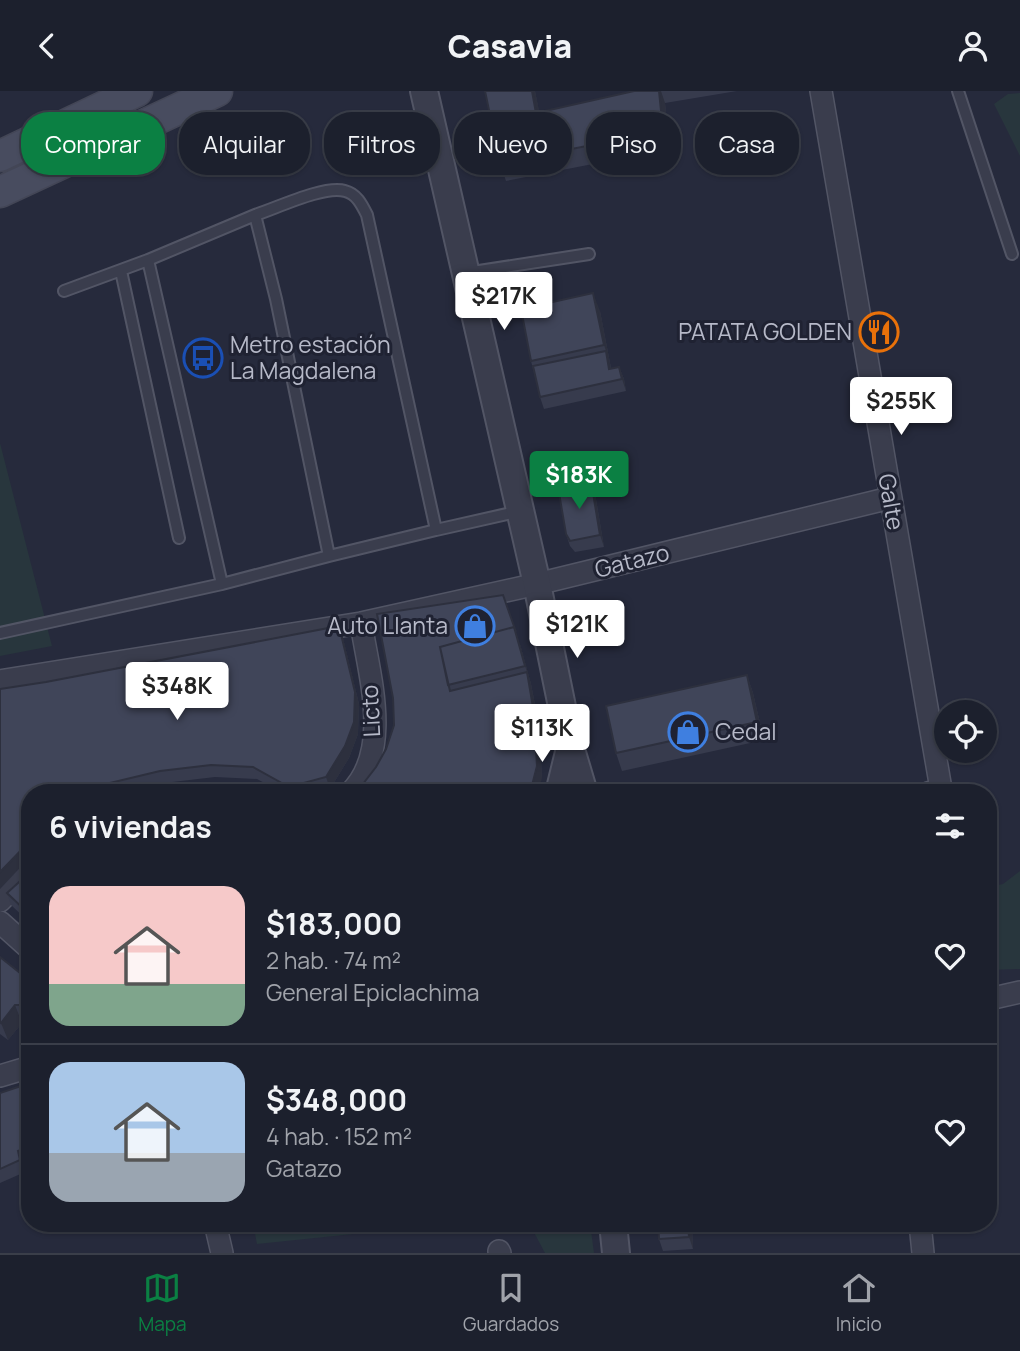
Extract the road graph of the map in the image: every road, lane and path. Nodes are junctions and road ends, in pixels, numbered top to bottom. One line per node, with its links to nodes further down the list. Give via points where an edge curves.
1 (137, 91): 6 (main road)
2 (218, 91): 7 (main road)
3 (424, 91): 13 (street)
4 (821, 91): 15 (street, Galte)
5 (958, 91): 10 (lane)
6 (0, 156)
7 (0, 192)
8 (255, 215): 11 (lane); 17 (lane, via 328,190 346,191 358,199 367,215); 19 (lane)
9 (589, 254): 13 (lane)
10 (1012, 254)
11 (148, 260): 12 (lane); 20 (lane)
12 (121, 271): 14 (lane); 18 (lane)
13 (466, 274): 16 (street)
14 (64, 291)
15 (890, 498): 21 (street, Gatazo); 29 (street, Galte)
16 (520, 511): 17 (lane); 21 (street)
17 (436, 530): 19 (lane)
18 (178, 538)
19 (329, 556): 20 (lane)
20 (222, 584): 23 (lane)
21 (537, 584): 22 (street, Gatazo); 25 (street)
22 (360, 623): 24 (street, Gatazo); 26 (street, Licto, via 374,708 372,755)
23 (0, 633)
24 (0, 681)
25 (570, 746): 27 (street); 28 (street)
26 (359, 784)
27 (561, 784)
28 (581, 784)
29 (934, 784)
30 (21, 880): 31 (street)
31 (0, 901)
32 (0, 922): 33 (street)
33 (21, 941)
34 (1020, 992): 35 (street)
35 (997, 997)
36 (21, 1070): 37 (street)
37 (0, 1076)
38 (217, 1232): 41 (street)
39 (614, 1232): 42 (street)
40 (921, 1232): 43 (street)
41 (222, 1253)
42 (616, 1253)
43 (923, 1253)

